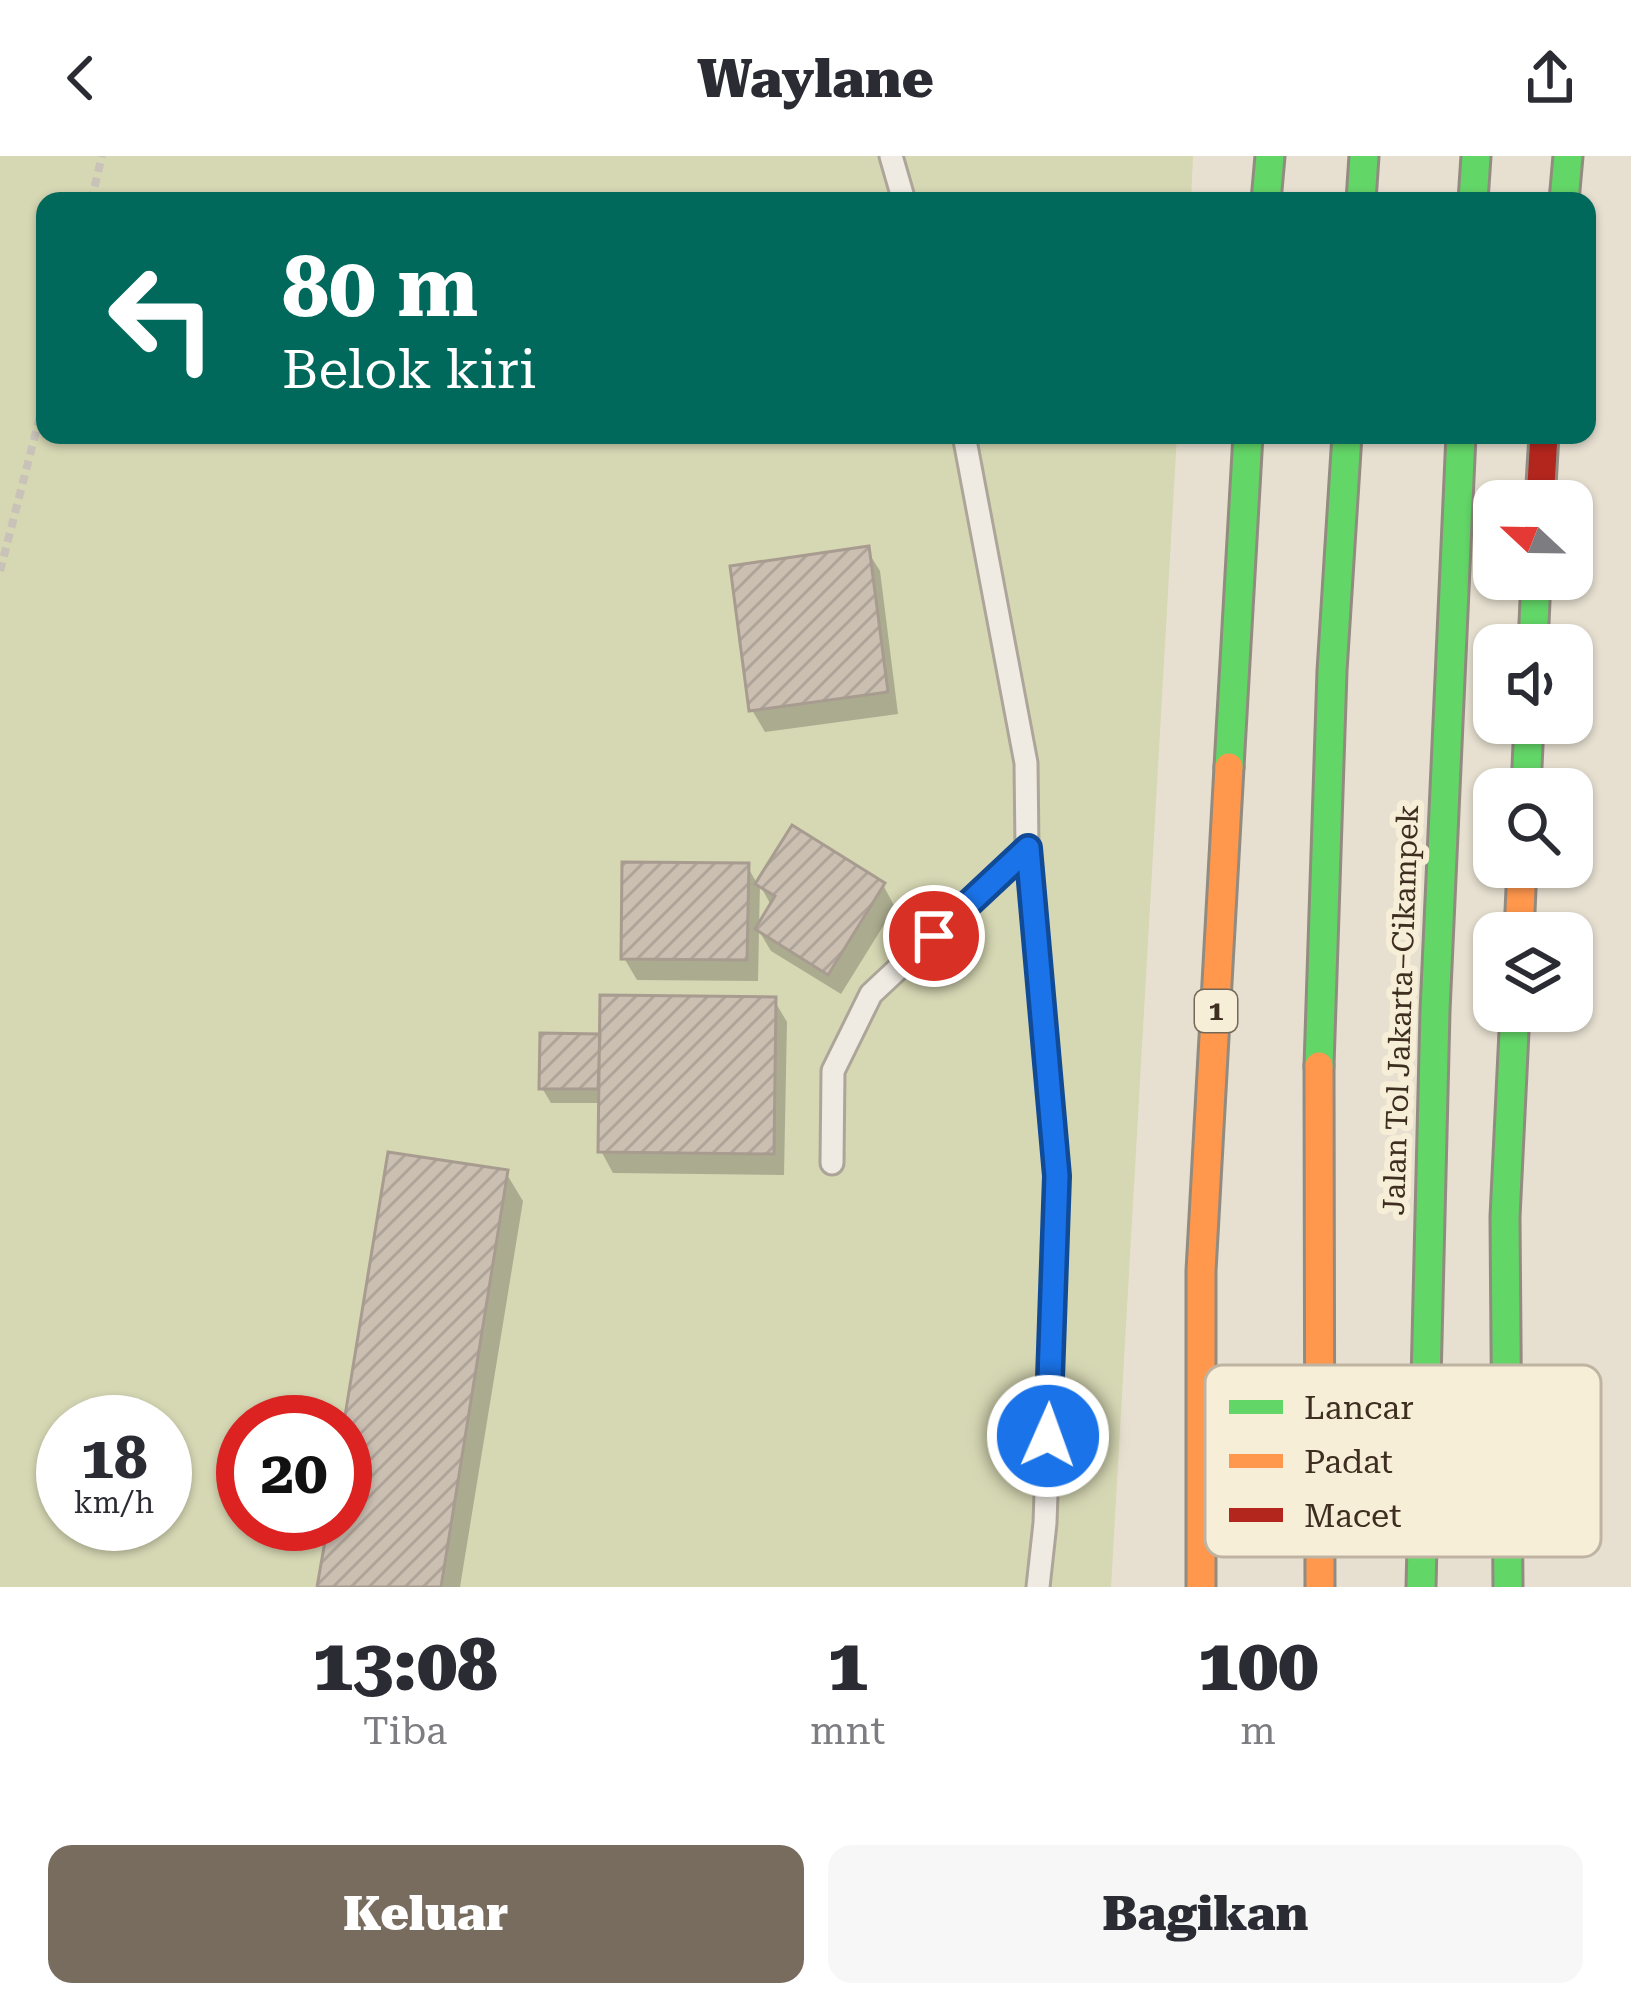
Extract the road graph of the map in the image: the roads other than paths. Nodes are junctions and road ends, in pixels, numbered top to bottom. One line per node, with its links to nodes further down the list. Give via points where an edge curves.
1 (891, 156): 6 (lane)
2 (1270, 156): 7 (highway)
3 (1364, 156): 8 (highway)
4 (1475, 156): 9 (highway)
5 (1568, 156): 10 (highway)
6 (901, 192)
7 (1267, 192)
8 (1362, 192)
9 (1473, 192)
10 (1565, 192)
11 (966, 444): 17 (lane, via 1026,763)
12 (1247, 444): 27 (highway, 1, via 1201,1271)
13 (1346, 444): 20 (highway, via 1317,1134)
14 (1461, 444): 21 (highway, Jalan Tol Jakarta–Cikampek)
15 (1543, 444): 16 (highway)
16 (1541, 480)
17 (1028, 848): 19 (lane, via 871,994 833,1071); 26 (lane, via 1057,1176)
18 (1514, 1032): 22 (highway)
19 (832, 1163)
20 (1319, 1365)
21 (1424, 1365)
22 (1506, 1365)
23 (1320, 1557): 28 (highway)
24 (1421, 1557): 29 (highway, Jalan Tol Jakarta–Cikampek)
25 (1508, 1557): 30 (highway)
26 (1038, 1587)
27 (1201, 1587)
28 (1320, 1587)
29 (1421, 1587)
30 (1508, 1587)

